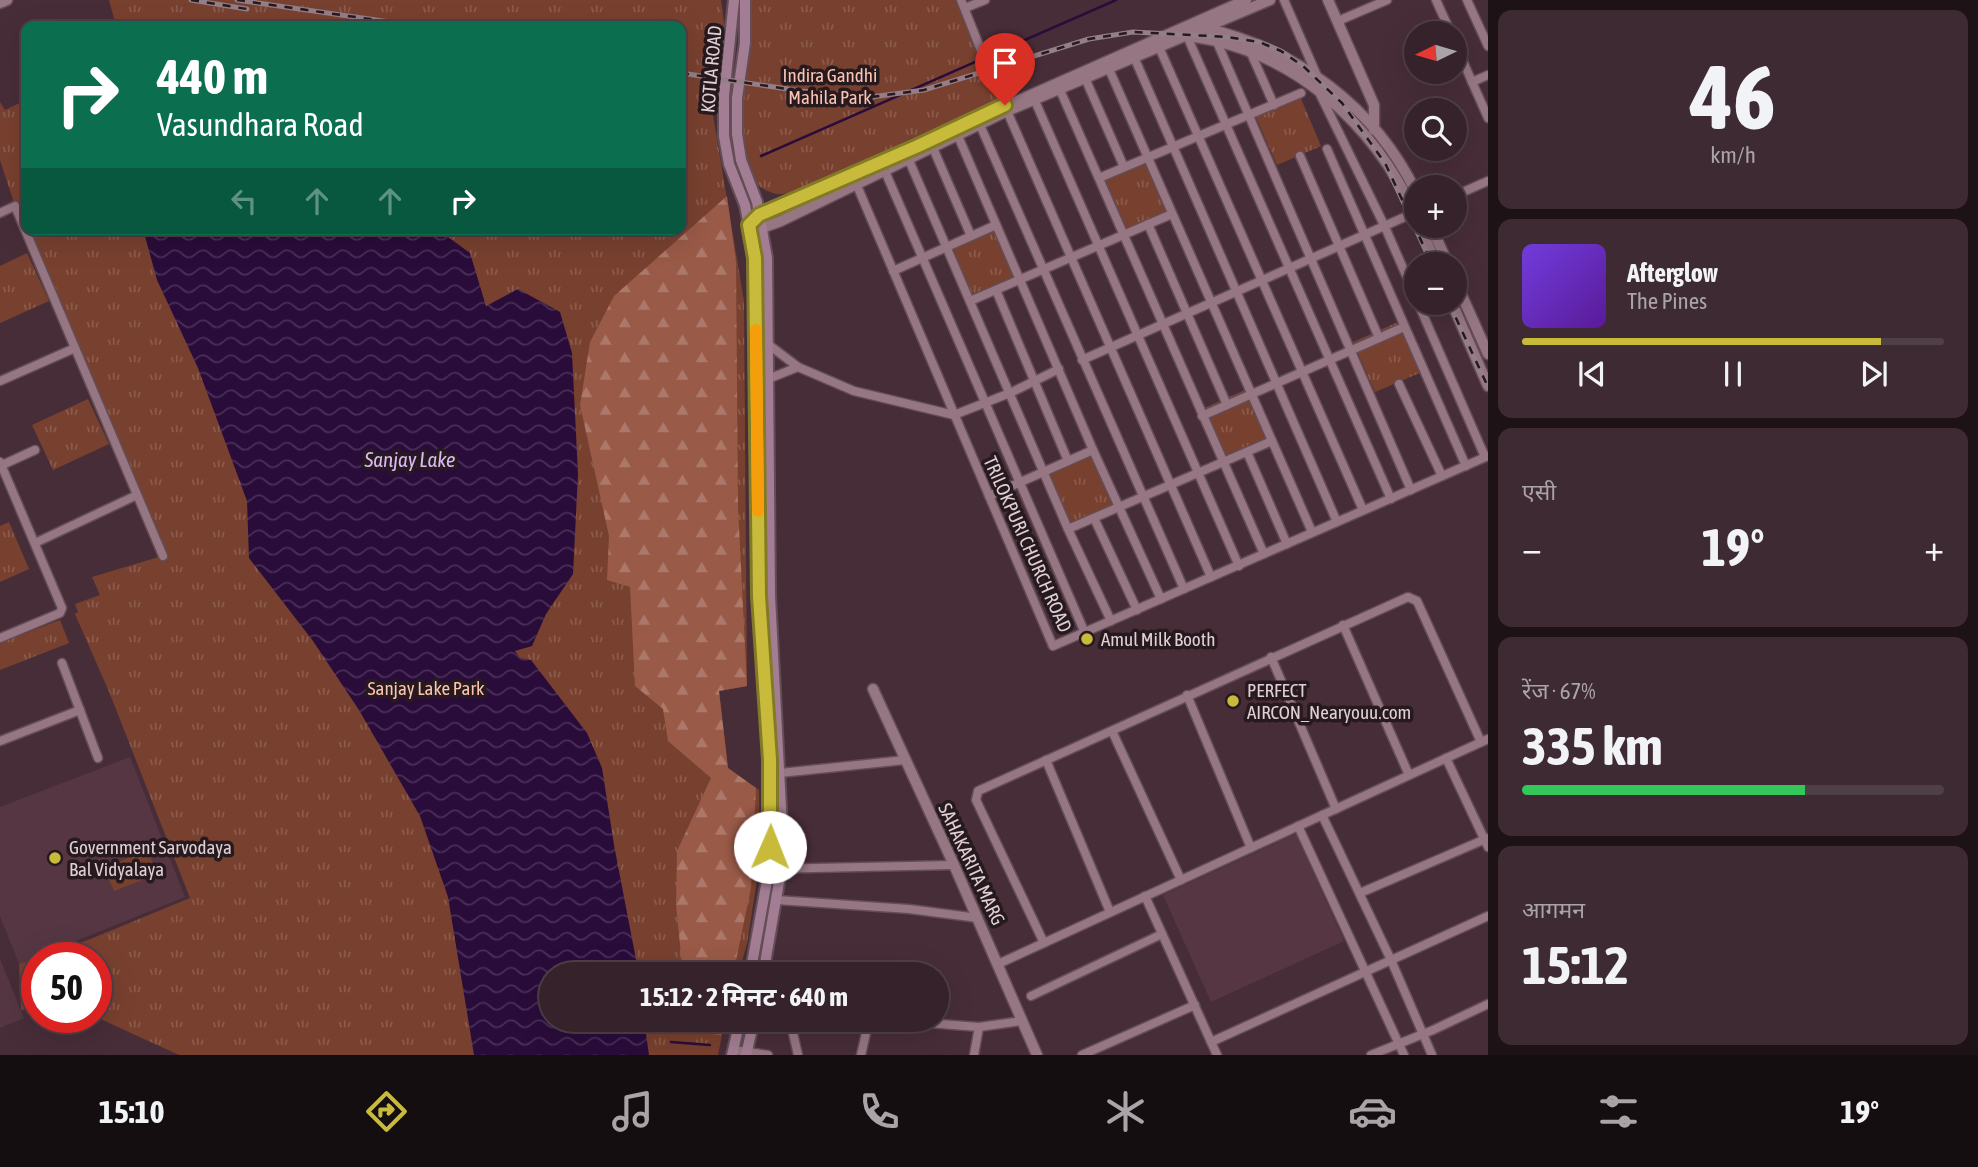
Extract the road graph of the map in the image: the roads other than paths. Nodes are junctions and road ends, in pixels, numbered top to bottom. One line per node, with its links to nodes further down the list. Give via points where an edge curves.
1 (7, 0): 12 (street)
2 (734, 0): 62 (main road, KOTLA ROAD, via 724,136)
3 (745, 0): 58 (main road, KOTLA ROAD, via 737,134)
4 (985, 0): 13 (street)
5 (1246, 0): 16 (street)
6 (1270, 0): 16 (street)
7 (1284, 0): 26 (street)
8 (1328, 0): 14 (street)
9 (1387, 0): 14 (street)
10 (1436, 0): 15 (street)
11 (1467, 0): 18 (street)
12 (0, 3)
13 (963, 4): 33 (street)
14 (1338, 21): 38 (street, via 1374,105)
15 (1446, 21)
16 (1209, 32): 17 (street); 20 (street); 26 (street, via 1249,40); 33 (street); 34 (street)
17 (1187, 36): 19 (street); 36 (street)
18 (1488, 46)
19 (1159, 47): 21 (street); 39 (street)
20 (1250, 51): 29 (street); 32 (street)
21 (1134, 57): 22 (street); 42 (street)
22 (1109, 69): 25 (street); 46 (street)
23 (1467, 71): 27 (street)
24 (1488, 75): 27 (street)
25 (1085, 78): 28 (street); 48 (street)
26 (1318, 78): 29 (street); 38 (street)
27 (1472, 82): 35 (street)
28 (1060, 90): 31 (street); 51 (street)
29 (1318, 90): 41 (street); 64 (street)
30 (1301, 93): 32 (street)
31 (1035, 101): 33 (street); 70 (street)
32 (1274, 105): 34 (street)
33 (1006, 108): 37 (street); 52 (street); 73 (street)
34 (1249, 115): 36 (street); 75 (street)
35 (1488, 118)
36 (1226, 124): 39 (street); 76 (street)
37 (980, 125): 40 (street); 77 (street)
38 (1374, 128): 41 (street); 50 (street)
39 (1199, 135): 42 (street); 81 (street)
40 (958, 136): 43 (street); 63 (street)
41 (1369, 139): 55 (street)
42 (1172, 147): 46 (street); 83 (street)
43 (933, 148): 47 (street); 69 (street)
44 (1326, 149): 68 (street)
45 (1300, 156): 72 (street)
46 (1147, 157): 48 (street); 57 (street)
47 (908, 158): 49 (street); 71 (street)
48 (1124, 167): 51 (street)
49 (884, 169): 52 (street); 74 (street)
50 (1406, 175)
51 (1099, 178): 67 (street)
52 (855, 179): 58 (street); 65 (street); 78 (street, TRILOKPURI CHURCH ROAD)
53 (1488, 181): 54 (street)
54 (1467, 190)
55 (1404, 193)
56 (0, 212): 60 (street, via 15,206)
57 (1172, 214): 61 (street); 85 (street)
58 (759, 215): 62 (street); 65 (main road, KOTLA ROAD)
59 (1404, 219): 64 (street)
60 (21, 220)
61 (1148, 224): 67 (street); 87 (street)
62 (749, 225): 65 (street); 174 (main road, KOTLA ROAD, via 755,258 759,596)
63 (996, 225): 69 (street); 80 (street)
64 (1385, 227): 68 (street); 79 (street)
65 (762, 229): 94 (main road, KOTLA ROAD)
66 (27, 235): 96 (street)
67 (1124, 235): 70 (street); 90 (street)
68 (1364, 235): 72 (street); 91 (street)
69 (971, 236): 71 (street)
70 (1099, 246): 73 (street); 92 (street)
71 (946, 247): 74 (street); 84 (street)
72 (1338, 247): 75 (street); 93 (street)
73 (1071, 257): 77 (street); 95 (street)
74 (923, 258): 78 (street); 112 (street)
75 (1312, 258): 76 (street); 98 (street)
76 (1290, 268): 81 (street); 100 (street)
77 (1042, 270): 80 (street); 99 (street)
78 (893, 271): 114 (street, TRILOKPURI CHURCH ROAD)
79 (1404, 271)
80 (1019, 279): 82 (street); 102 (street)
81 (1261, 281): 83 (street); 103 (street)
82 (996, 290): 84 (street); 106 (street)
83 (1236, 291): 85 (street); 107 (street)
84 (970, 301): 110 (street)
85 (1211, 303): 87 (street); 111 (street)
86 (1467, 307): 97 (street)
87 (1186, 313): 90 (street); 113 (street)
88 (1423, 315): 120 (street)
89 (1457, 315): 109 (street)
90 (1163, 324): 92 (street); 115 (street)
91 (1404, 327): 93 (street); 124 (street)
92 (1138, 335): 95 (street); 126 (street)
93 (1379, 338): 98 (street)
94 (769, 345): 101 (street); 104 (main road, KOTLA ROAD)
95 (1111, 347): 99 (street); 129 (street)
96 (75, 348): 105 (street); 131 (street)
97 (1486, 350)
98 (1351, 351): 100 (street); 130 (street)
99 (1082, 360): 133 (street)
100 (1329, 360): 103 (street); 134 (street)
101 (798, 367): 104 (street); 114 (street, via 854,391)
102 (1059, 369): 106 (street); 118 (street)
103 (1302, 372): 107 (street); 136 (street)
104 (768, 379): 166 (main road, KOTLA ROAD, via 770,596)
105 (0, 381)
106 (1033, 381): 110 (street); 121 (street)
107 (1276, 384): 111 (street); 138 (street)
108 (1399, 384): 127 (street)
109 (1488, 386)
110 (1010, 393): 112 (street); 125 (street)
111 (1251, 394): 113 (street); 116 (street)
112 (986, 402): 114 (street); 128 (street)
113 (1227, 405): 115 (street)
114 (954, 415): 132 (street, TRILOKPURI CHURCH ROAD)
115 (1202, 416): 122 (street)
116 (1272, 441): 119 (street); 140 (street)
117 (35, 450): 123 (street)
118 (1093, 450): 121 (street); 135 (street)
119 (1247, 452): 122 (street); 142 (street)
120 (1487, 457): 124 (street, TRILOKPURI CHURCH ROAD)
121 (1068, 461): 125 (street)
122 (1224, 462): 126 (street); 143 (street)
123 (0, 465): 141 (street)
124 (1465, 466): 127 (street, TRILOKPURI CHURCH ROAD)
125 (1044, 472): 128 (street); 139 (street)
126 (1198, 473): 129 (street); 145 (street)
127 (1442, 476): 130 (street, TRILOKPURI CHURCH ROAD)
128 (1020, 483): 132 (street); 152 (street)
129 (1171, 484): 133 (street); 146 (street)
130 (1411, 490): 134 (street, TRILOKPURI CHURCH ROAD)
131 (137, 495): 141 (street); 144 (street)
132 (989, 496): 152 (street, TRILOKPURI CHURCH ROAD, via 1053,646)
133 (1142, 497): 135 (street); 147 (street)
134 (1391, 499): 136 (street, TRILOKPURI CHURCH ROAD)
135 (1119, 507): 137 (street); 148 (street)
136 (1363, 510): 138 (street, TRILOKPURI CHURCH ROAD)
137 (1094, 518): 139 (street); 149 (street)
138 (1337, 522): 140 (street, TRILOKPURI CHURCH ROAD)
139 (1068, 529): 150 (street)
140 (1312, 532): 142 (street, TRILOKPURI CHURCH ROAD)
141 (35, 543): 153 (street, via 62,608 60,613)
142 (1287, 544): 143 (street, TRILOKPURI CHURCH ROAD)
143 (1264, 554): 145 (street, TRILOKPURI CHURCH ROAD)
144 (163, 556)
145 (1240, 566): 146 (street, TRILOKPURI CHURCH ROAD)
146 (1212, 577): 147 (street, TRILOKPURI CHURCH ROAD)
147 (1184, 589): 148 (street, TRILOKPURI CHURCH ROAD)
148 (1161, 599): 149 (street, TRILOKPURI CHURCH ROAD)
149 (1137, 610): 150 (street, TRILOKPURI CHURCH ROAD)
150 (1111, 621): 152 (street, TRILOKPURI CHURCH ROAD)
151 (1343, 625): 154 (street); 161 (street, via 1415,598); 167 (street)
152 (1086, 633)
153 (0, 638)
154 (1271, 657): 157 (street); 168 (street)
155 (62, 663): 158 (street)
156 (873, 689): 164 (street, SAHAKARITA MARG)
157 (1187, 695): 159 (street); 172 (street)
158 (80, 710): 160 (street); 162 (street)
159 (1112, 731): 165 (street); 175 (street)
160 (0, 741)
161 (1485, 741): 163 (street)
162 (98, 758)
163 (1446, 758): 167 (street); 171 (street)
164 (905, 760): 166 (street); 173 (street, SAHAKARITA MARG)
165 (1045, 760): 179 (street); 183 (street, via 975,796)
166 (780, 773): 174 (main road, KOTLA ROAD)
167 (1409, 775): 168 (street)
168 (1336, 809): 169 (street)
169 (1322, 815): 170 (street); 176 (street)
170 (1298, 826): 172 (street); 188 (street)
171 (1487, 841): 176 (street)
172 (1251, 848): 175 (street)
173 (954, 865): 174 (street); 181 (street, SAHAKARITA MARG)
174 (775, 869): 178 (main road, KOTLA ROAD); 185 (main road, KOTLA ROAD)
175 (1181, 880): 177 (street)
176 (1360, 893): 184 (street)
177 (1146, 896): 179 (street); 182 (street)
178 (776, 900): 181 (street, via 917,909); 186 (main road, KOTLA ROAD)
179 (1110, 912): 183 (street)
180 (1488, 916): 184 (street)
181 (978, 918): 187 (street, SAHAKARITA MARG)
182 (1163, 934): 189 (street); 191 (street)
183 (1044, 943): 187 (street)
184 (1391, 960): 188 (street); 199 (street)
185 (753, 962)
186 (765, 962)
187 (998, 964): 192 (street, SAHAKARITA MARG)
188 (1364, 971): 200 (street); 201 (street)
189 (1031, 996)
190 (1488, 1004): 199 (street)
191 (1195, 1005): 200 (street); 209 (street)
192 (1021, 1021): 194 (street); 208 (street, SAHAKARITA MARG)
193 (949, 1025): 194 (street)
194 (979, 1027): 207 (street)
195 (737, 1032): 202 (main road)
196 (751, 1032): 203 (main road)
197 (793, 1032): 205 (street)
198 (866, 1032): 206 (street)
199 (1423, 1034): 201 (street); 213 (street)
200 (1212, 1042): 210 (street)
201 (1398, 1043): 211 (street); 212 (street)
202 (733, 1053): 203 (street)
203 (746, 1054): 204 (street)
204 (768, 1055)
205 (798, 1055)
206 (861, 1055)
207 (974, 1055)
208 (1037, 1055)
209 (1082, 1055)
210 (1217, 1055)
211 (1371, 1055)
212 (1404, 1055)
213 (1432, 1055)

